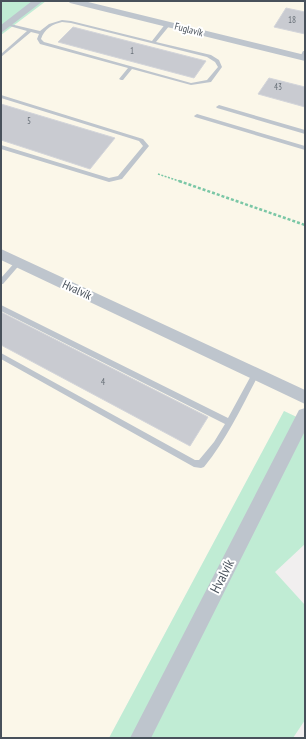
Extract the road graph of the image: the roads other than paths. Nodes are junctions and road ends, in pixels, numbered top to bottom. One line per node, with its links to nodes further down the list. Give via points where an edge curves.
1 (38, 1): 4 (street)
2 (73, 1): 3 (street, Fuglavík)
3 (168, 24): 7 (lane); 9 (street, Fuglavík)
4 (5, 27): 5 (lane)
5 (30, 30): 6 (lane); 8 (lane)
6 (41, 34): 7 (lane, via 54,23 67,21); 10 (lane, via 40,39 45,44)
7 (153, 42): 10 (lane, via 212,58 220,67 209,81 198,84)
8 (1, 56)
9 (304, 56)
10 (131, 68): 11 (lane)
11 (121, 79)
12 (1, 96): 16 (lane, via 141,140 146,146 120,178 109,180)
13 (219, 107): 15 (lane)
14 (197, 116): 17 (lane)
15 (305, 132)
16 (1, 147)
17 (305, 148)
18 (1, 254): 19 (street, Hvalvík)
19 (19, 262): 20 (lane); 23 (street, Hvalvík)
20 (1, 282)
21 (1, 308): 26 (lane)
22 (1, 356): 26 (lane, via 194,463 201,464 207,458)
23 (255, 374): 24 (street, Hvalvík); 26 (lane)
24 (305, 397)
25 (305, 415): 27 (street, Hvalvík)
26 (229, 422)
27 (140, 738)

